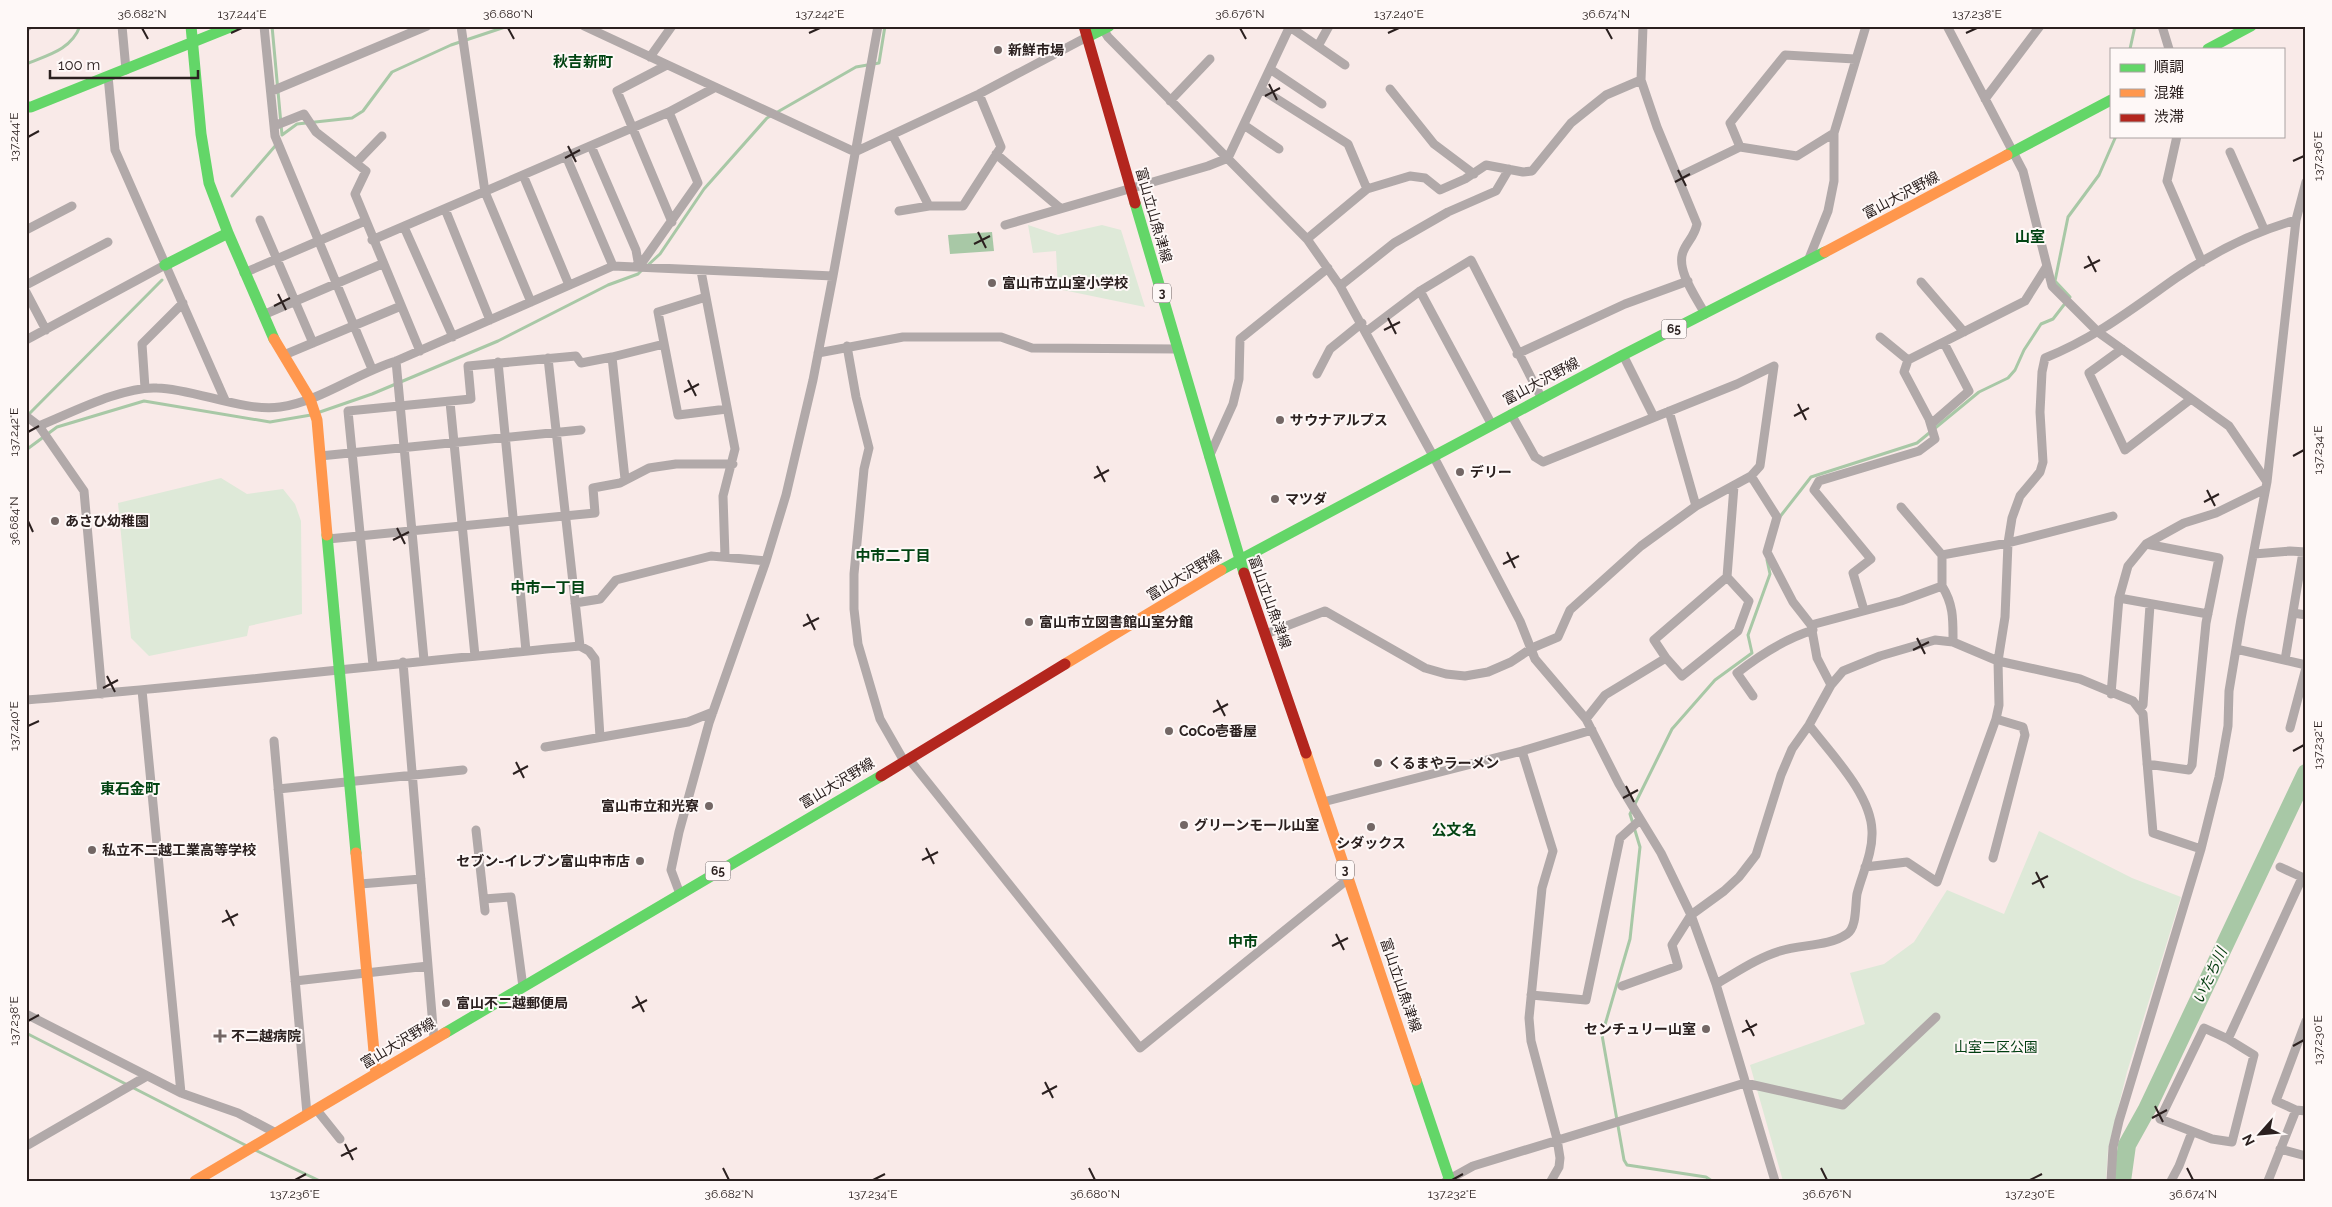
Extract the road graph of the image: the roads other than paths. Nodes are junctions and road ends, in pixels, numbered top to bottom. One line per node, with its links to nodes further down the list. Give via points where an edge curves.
1 (122, 26): 30 (street)
2 (191, 26): 20 (main road)
3 (233, 26): 20 (main road)
4 (264, 26): 36 (street)
5 (428, 26): 36 (street)
6 (461, 26): 68 (street)
7 (584, 26): 24 (street)
8 (672, 26): 24 (street)
9 (878, 26): 54 (street)
10 (1290, 26): 21 (street); 29 (street)
11 (1329, 26): 21 (street)
12 (1643, 26): 32 (street)
13 (1866, 26): 26 (street)
14 (1947, 26): 38 (street)
15 (2040, 26): 38 (street)
16 (2162, 26): 22 (street)
17 (2251, 26): 23 (main road)
18 (1106, 28): 19 (main road); 39 (street, via 1108,37)
19 (1085, 32): 37 (street); 66 (main road, 富山立山魚津線 / 3)
20 (193, 43): 30 (main road); 83 (main road, via 209,183)
21 (1318, 46): 28 (street)
22 (2169, 48)
23 (2210, 48)
24 (650, 57): 27 (street)
25 (1210, 59): 39 (street)
26 (1855, 59): 47 (street); 52 (street, via 1784,55 1730,123)
27 (667, 65): 33 (street); 46 (street, via 617,90)
28 (1345, 65)
29 (1270, 69): 34 (street); 41 (street)
30 (126, 70): 31 (main road)
31 (108, 76): 42 (main road); 92 (street, via 115,150)
32 (1641, 80): 61 (street, via 1606,95 1570,123 1532,171); 64 (street)
33 (714, 88): 43 (street); 54 (street)
34 (1261, 89): 44 (street); 67 (street, via 1348,144)
35 (1390, 89): 62 (street, via 1434,144)
36 (272, 91): 45 (street)
37 (978, 94): 49 (street); 57 (street, via 1001,147)
38 (1985, 99): 55 (street)
39 (1170, 101): 59 (street)
40 (2110, 101): 55 (main road, 富山大沢野線 / 65)
41 (1322, 104)
42 (26, 107)
43 (669, 112): 46 (street); 78 (street, via 698,183)
44 (1244, 125): 53 (street); 59 (street)
45 (274, 126): 60 (street, via 304,114 316,132); 86 (street, via 275,136)
46 (632, 128): 51 (street); 78 (street)
47 (1834, 133): 52 (street, via 1797,156); 89 (street, via 1834,181 1828,211)
48 (382, 136): 60 (street)
49 (893, 136): 54 (street); 70 (street)
50 (2177, 138): 90 (street, via 2167,181)
51 (591, 146): 58 (street); 95 (street, via 636,250)
52 (1740, 146): 64 (street)
53 (1279, 149)
54 (855, 152): 99 (street)
55 (2014, 152): 89 (main road, 富山大沢野線 / 65); 94 (street, via 2023,171)
56 (2230, 152): 81 (street)
57 (996, 154): 70 (street, via 963,206); 71 (street)
58 (566, 156): 63 (street); 93 (street)
59 (1228, 158): 66 (street); 84 (street)
60 (356, 163): 77 (street, via 366,171 355,194)
61 (1509, 169): 62 (street, via 1486,166); 105 (street, via 1496,191 1448,212 1394,243)
62 (1474, 174): 67 (street, via 1440,190 1425,178 1410,176)
63 (523, 175): 68 (street); 104 (street)
64 (1678, 177): 100 (street, via 1697,224 1695,235 1683,251 1681,264)
65 (2306, 182): 73 (street)
66 (1130, 187): 71 (street); 130 (main road, 富山立山魚津線 / 3)
67 (1367, 189): 84 (street)
68 (485, 192): 72 (street); 110 (street)
69 (72, 206): 82 (street)
70 (929, 206): 74 (street)
71 (1060, 208): 79 (street)
72 (444, 209): 80 (street); 115 (street)
73 (2302, 210): 76 (street)
74 (899, 211)
75 (260, 220): 88 (street)
76 (2296, 220): 81 (street); 170 (street)
77 (365, 221): 85 (street); 86 (street)
78 (672, 222): 95 (street)
79 (1005, 225)
80 (404, 227): 85 (street); 123 (street)
81 (2264, 229): 90 (street)
82 (26, 230)
83 (228, 233): 92 (main road); 98 (main road)
84 (1307, 239): 96 (street)
85 (372, 240): 91 (street)
86 (319, 241): 88 (street); 102 (street)
87 (108, 242): 103 (street)
88 (277, 259): 98 (street); 109 (street)
89 (1808, 261): 113 (main road, 富山大沢野線 / 65)
90 (2202, 262): 121 (street)
91 (382, 264): 102 (street); 112 (street)
92 (166, 265): 111 (street); 118 (street)
93 (613, 266): 95 (street); 104 (street)
94 (2047, 266): 120 (street, via 2025,301); 121 (street, via 2052,286)
95 (639, 267): 97 (street)
96 (1328, 268): 105 (street); 166 (street, via 1240,339 1239,379 1233,404)
97 (701, 271): 99 (street); 108 (street)
98 (244, 273): 114 (main road)
99 (834, 276): 132 (street)
100 (1688, 281): 113 (street); 133 (street, via 1625,304)
101 (1921, 282): 120 (street)
102 (336, 284): 109 (street); 117 (street)
103 (26, 285)
104 (569, 285): 110 (street)
105 (1340, 286): 116 (street)
106 (1420, 291): 119 (street); 133 (street, via 1471,260); 156 (street)
107 (26, 292): 118 (street)
108 (706, 297): 127 (street, via 658,312); 150 (street)
109 (295, 301): 114 (street); 125 (street)
110 (531, 302): 115 (street)
111 (183, 303): 143 (street, via 142,344); 147 (street)
112 (401, 306): 117 (street); 131 (street)
113 (1705, 314): 135 (main road, 富山大沢野線 / 65)
114 (263, 315): 134 (main road)
115 (490, 320): 123 (street)
116 (1362, 323): 119 (street); 142 (street, via 1330,349)
117 (354, 326): 125 (street); 141 (street)
118 (46, 330): 124 (street)
119 (1367, 331): 165 (street)
120 (1964, 332): 126 (street)
121 (2098, 332): 129 (street); 181 (street, via 2045,358 2040,412 2043,462 2040,472 2020,496)
122 (1880, 336): 138 (street)
123 (453, 337): 131 (street)
124 (26, 340)
125 (313, 343): 134 (street)
126 (1944, 343): 138 (street); 155 (street, via 1969,391)
127 (664, 344): 136 (street); 150 (street, via 678,415)
128 (847, 346): 130 (street, via 903,337 1002,337 1032,348); 132 (street); 231 (street, via 869,448 854,574 858,644 880,720)
129 (2122, 349): 146 (street); 146 (street, via 2089,373 2125,450)
130 (1178, 350): 166 (main road, 富山立山魚津線 / 3)
131 (420, 351): 139 (street)
132 (818, 353): 188 (street, via 786,495)
133 (1517, 354): 145 (street)
134 (284, 355): 144 (main road)
135 (1623, 355): 145 (main road, 富山大沢野線 / 65); 154 (street)
136 (612, 357): 137 (street, via 580,363 576,356); 169 (street)
137 (548, 358): 140 (street); 159 (street)
138 (1908, 360): 155 (street, via 1904,372)
139 (396, 361): 141 (street); 149 (street)
140 (498, 362): 148 (street, via 468,366 471,399); 160 (street)
141 (372, 369): 144 (street)
142 (1317, 374)
143 (145, 388): 147 (street); 157 (street)
144 (310, 399): 147 (street, via 278,408); 164 (main road, via 317,420)
145 (1542, 399): 152 (main road, 富山大沢野線 / 65)
146 (2191, 399): 170 (street, via 2229,426)
147 (225, 400)
148 (450, 402): 149 (street); 161 (street)
149 (400, 406): 162 (street); 163 (street, via 348,411)
150 (727, 409): 167 (street, via 735,450)
151 (1669, 411): 154 (street); 168 (street, via 1774,366 1760,466); 172 (street)
152 (1511, 414): 154 (street, via 1535,457 1543,462); 156 (main road, 富山大沢野線 / 65)
153 (26, 416): 157 (street)
154 (1654, 417)
155 (1931, 424): 194 (street, via 1935,439 1919,451 1819,481 1814,490 1871,559 1853,573)
156 (1492, 425): 165 (main road, 富山大沢野線 / 65)
157 (39, 426): 216 (street, via 84,491)
158 (582, 430): 159 (street)
159 (557, 432): 160 (street); 174 (street)
160 (505, 437): 161 (street); 176 (street)
161 (454, 441): 162 (street); 177 (street)
162 (404, 446): 163 (street); 178 (street)
163 (353, 452): 164 (street); 179 (street)
164 (320, 456): 180 (main road)
165 (1433, 456): 187 (main road, 富山大沢野線 / 65); 202 (street)
166 (1209, 457): 187 (main road, 富山立山魚津線 / 3)
167 (733, 464): 169 (street, via 676,464 650,468); 186 (street, via 723,496)
168 (1751, 476): 171 (street); 198 (street, via 1777,517 1767,552 1793,602)
169 (625, 479): 174 (street, via 620,484 593,488 596,512)
170 (2266, 485): 182 (street, via 2216,513 2184,523); 184 (street)
171 (1734, 486): 172 (street); 189 (street)
172 (1696, 506): 202 (street, via 1641,546 1570,610 1558,636)
173 (1902, 507): 185 (street)
174 (564, 516): 176 (street); 192 (street)
175 (2113, 516): 181 (street)
176 (513, 521): 177 (street); 204 (street)
177 (463, 526): 178 (street); 205 (street)
178 (411, 532): 179 (street); 207 (street)
179 (361, 536): 180 (street); 211 (street)
180 (328, 539): 213 (main road)
181 (2008, 542): 185 (street); 209 (street)
182 (2146, 544): 191 (street, via 2128,566); 196 (street, via 2219,558)
183 (2304, 552): 184 (street); 195 (street)
184 (2254, 554): 203 (street)
185 (1942, 555): 190 (street)
186 (725, 556): 188 (street); 192 (street, via 711,556 616,580 600,599)
187 (1239, 559): 199 (main road, 富山立山魚津線 / 3); 231 (main road, 富山大沢野線 / 65)
188 (766, 561): 221 (street)
189 (1727, 577): 206 (street, via 1654,640); 206 (street, via 1749,601 1738,631 1682,676)
190 (1942, 586): 194 (street); 200 (street, via 1953,612)
191 (2119, 598): 193 (street); 217 (street)
192 (575, 602): 201 (street)
193 (2150, 605): 196 (street); 220 (street, via 2143,706)
194 (1864, 610): 198 (street)
195 (2293, 612): 197 (street); 208 (street)
196 (2208, 614): 232 (street, via 2192,765 2188,770)
197 (2306, 615)
198 (1812, 627): 214 (street, via 1818,658); 218 (street, via 1758,657 1737,673)
199 (1266, 634): 202 (street, via 1325,611 1425,668 1465,676 1488,672); 237 (main road, 富山立山魚津線 / 3)
200 (1953, 642): 209 (street); 214 (street, via 1935,640 1880,656 1843,672)
201 (580, 646): 204 (street); 227 (street, via 595,659)
202 (1532, 648): 222 (street, via 1536,659)
203 (2236, 649): 208 (street); 240 (street, via 2229,691 2228,726)
204 (526, 651): 205 (street)
205 (475, 656): 207 (street)
206 (1666, 658): 222 (street, via 1605,695)
207 (424, 660): 210 (street)
208 (2285, 660): 212 (street)
209 (1998, 661): 217 (street, via 2080,678); 223 (street, via 1999,705)
210 (402, 662): 211 (street); 234 (street)
211 (372, 665): 213 (street)
212 (2306, 666): 225 (street)
213 (341, 668): 215 (street); 235 (main road)
214 (1831, 686): 224 (street)
215 (142, 690): 216 (street); 267 (street)
216 (102, 694): 219 (street)
217 (2111, 694): 220 (street, via 2133,701)
218 (1752, 696)
219 (26, 700)
220 (2139, 709): 232 (street, via 2143,714)
221 (712, 712): 227 (street, via 688,722); 248 (street, via 671,870)
222 (1586, 719): 226 (street)
223 (1996, 719): 241 (street, via 2023,727 2025,735); 242 (street, via 1937,882 1907,862)
224 (1809, 725): 242 (street, via 1859,791 1869,812 1872,831); 251 (street, via 1792,749 1781,775 1756,855 1739,878)
225 (2290, 728)
226 (1592, 730): 230 (street); 238 (street)
227 (600, 736): 229 (street)
228 (274, 741): 236 (street)
229 (545, 746)
230 (1522, 751): 237 (street); 258 (street, via 1553,850 1542,888)
231 (907, 760): 245 (street, via 1140,1048); 248 (main road, 富山大沢野線 / 65)
232 (2147, 764): 240 (street, via 2153,833)
233 (463, 770): 234 (street)
234 (412, 776): 235 (street); 244 (street)
235 (351, 782): 236 (street); 247 (main road)
236 (278, 789): 254 (street)
237 (1323, 802): 245 (main road, 富山立山魚津線 / 3)
238 (1640, 820): 251 (street); 258 (street, via 1620,838 1586,1000)
239 (476, 830): 249 (street)
240 (2201, 850): 282 (street, via 2132,1073 2113,1147)
241 (1993, 858)
242 (1865, 867): 255 (street, via 1848,934 1762,957)
243 (2280, 867): 246 (street)
244 (421, 879): 247 (street); 252 (street)
245 (1348, 879): 278 (main road, 富山立山魚津線 / 3)
246 (2304, 879): 263 (street)
247 (360, 884): 253 (main road)
248 (680, 894): 256 (main road, 富山大沢野線 / 65)
249 (484, 899): 250 (street); 256 (street, via 511,897)
250 (485, 911)
251 (1691, 915): 255 (street); 257 (street, via 1672,945 1678,966)
252 (428, 966): 253 (street); 262 (street)
253 (368, 973): 254 (street); 264 (main road)
254 (295, 981): 270 (street)
255 (1716, 984): 266 (street)
256 (523, 986): 262 (main road, 富山大沢野線 / 65)
257 (1622, 986)
258 (1532, 995): 274 (street, via 1529,1018 1532,1041)
259 (26, 1014): 265 (street)
260 (1936, 1017): 266 (street, via 1843,1105)
261 (2306, 1022): 268 (street, via 2276,1101)
262 (434, 1039): 264 (main road, 富山大沢野線 / 65)
263 (2228, 1039): 271 (street, via 2254,1055 2232,1142); 271 (street, via 2204,1028 2160,1119)
264 (376, 1074): 270 (main road, 富山大沢野線 / 65)
265 (147, 1076): 267 (street); 275 (street)
266 (1744, 1083): 274 (street); 281 (street)
267 (181, 1093): 272 (street, via 238,1113)
268 (2296, 1110): 269 (street); 276 (street)
269 (2306, 1111)
270 (312, 1112): 272 (main road, 富山大沢野線 / 65); 273 (street)
271 (2192, 1132): 283 (street)
272 (276, 1133): 279 (main road, 富山大沢野線 / 65)
273 (340, 1139)
274 (1557, 1139): 278 (street, via 1464,1170); 280 (street, via 1559,1167)
275 (26, 1146)
276 (2280, 1149): 277 (street); 284 (street)
277 (2306, 1156)
278 (1448, 1180)
279 (195, 1181)
280 (1551, 1181)
281 (1775, 1181)
282 (2110, 1181)
283 (2171, 1181)
284 (2268, 1181)

